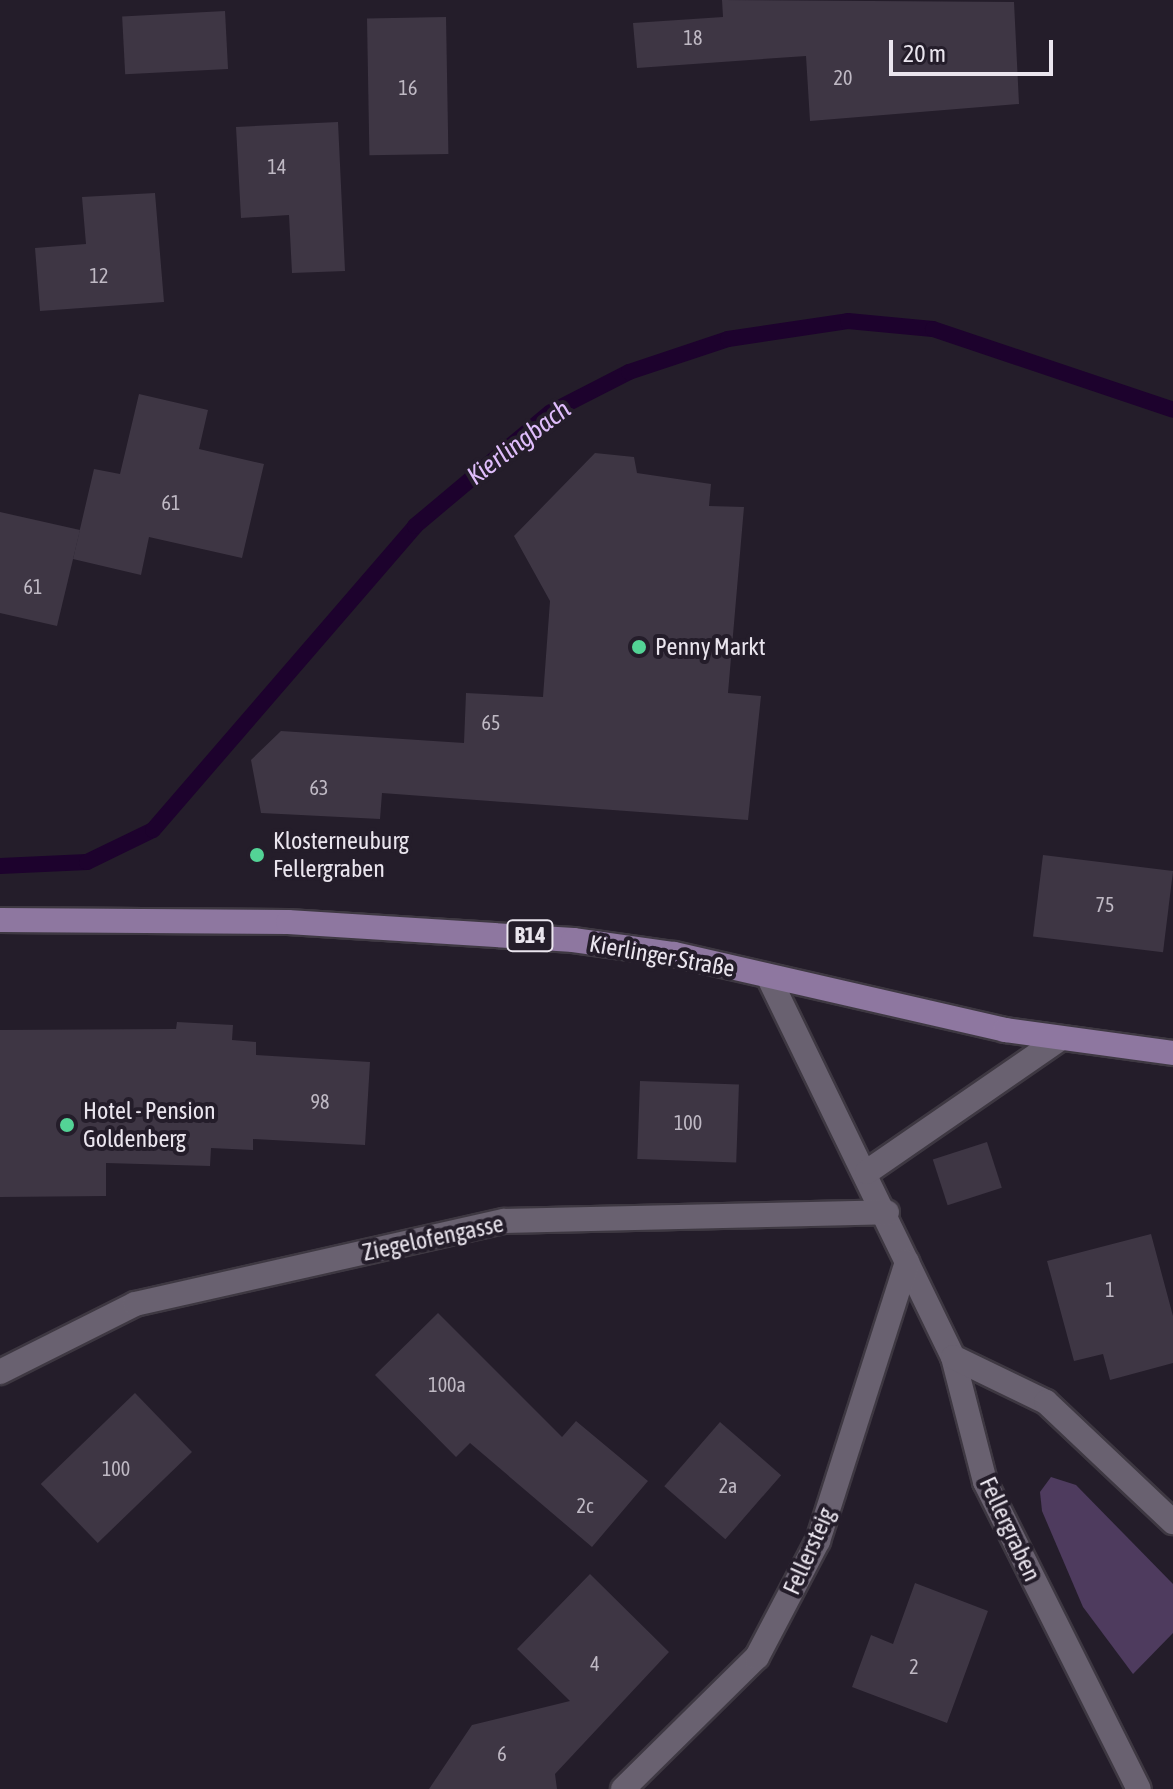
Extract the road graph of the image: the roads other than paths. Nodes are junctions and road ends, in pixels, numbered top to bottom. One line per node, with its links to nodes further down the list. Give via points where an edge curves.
1 (0, 920): 2 (main road, Kierlinger Straße / B14, via 454,929 674,954)
2 (768, 976): 3 (main road, Kierlinger Straße / B14); 5 (street, Fellergraben)
3 (1060, 1039): 4 (main road, Kierlinger Straße / B14); 5 (street)
4 (1173, 1053)
5 (867, 1172): 6 (street, Fellergraben)
6 (887, 1212): 7 (street, Fellergraben); 9 (street, Ziegelofengasse, via 504,1221 135,1304)
7 (907, 1262): 8 (street, Fellergraben); 11 (street, Fellersteig, via 818,1541 757,1657)
8 (953, 1357): 10 (street, via 1046,1402); 12 (street, Fellergraben, via 985,1482)
9 (0, 1372)
10 (1173, 1522)
11 (623, 1789)
12 (1139, 1789)

